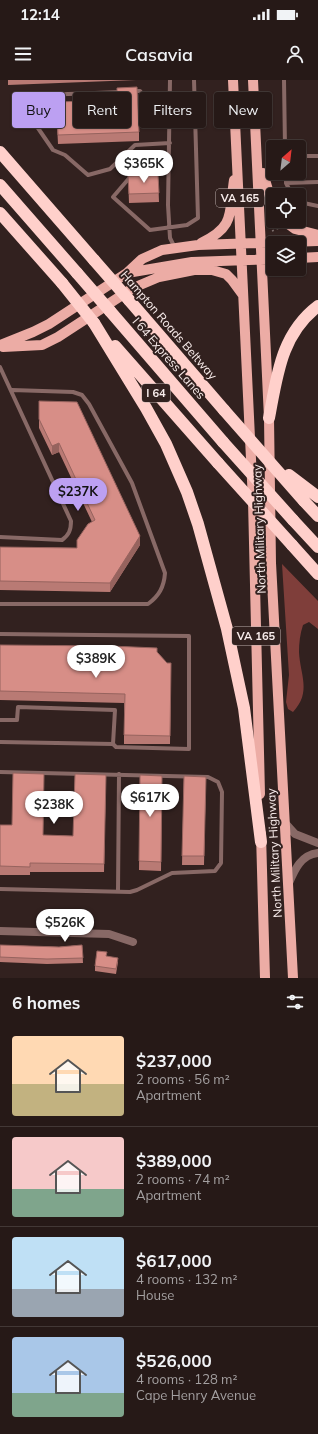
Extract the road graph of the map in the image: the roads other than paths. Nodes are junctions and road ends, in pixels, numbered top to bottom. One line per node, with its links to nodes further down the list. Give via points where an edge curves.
1 (170, 80): 7 (lane)
2 (194, 80): 25 (lane, via 198,218 187,225)
3 (233, 80): 12 (main road, North Military Highway / VA 165)
4 (253, 80): 13 (main road, North Military Highway / VA 165)
5 (284, 80): 9 (lane)
6 (141, 92): 10 (lane, via 16,96 53,150 65,155 88,175 110,170 135,145)
7 (170, 92)
8 (170, 128): 10 (lane)
9 (285, 140)
10 (170, 143): 16 (lane)
11 (0, 152): 46 (highway, Hampton Roads Beltway, bridge)
12 (238, 152): 30 (main road, North Military Highway / VA 165); 31 (main road, via 228,220 217,236)
13 (258, 153): 20 (main road); 29 (main road, North Military Highway / VA 165)
14 (306, 156): 15 (lane)
15 (318, 156)
16 (169, 167): 25 (lane); 25 (lane, via 137,169 113,197 150,230)
17 (318, 182): 18 (lane)
18 (286, 183): 21 (lane)
19 (0, 185): 50 (highway, I 64 Express Lanes, bridge, via 223,442)
20 (268, 188)
21 (288, 188)
22 (306, 203): 23 (lane)
23 (318, 206)
24 (0, 213): 41 (highway, I 64, bridge)
25 (169, 228): 32 (lane)
26 (292, 228): 27 (main road)
27 (318, 235)
28 (318, 241): 29 (main road)
29 (261, 243): 30 (main road); 35 (main road, North Military Highway / VA 165)
30 (241, 244): 31 (main road); 37 (main road, North Military Highway / VA 165)
31 (198, 245): 32 (main road)
32 (175, 248): 38 (main road, via 142,259)
33 (318, 257): 34 (main road)
34 (306, 258)
35 (262, 259): 36 (main road); 37 (main road); 45 (main road, North Military Highway / VA 165)
36 (266, 259)
37 (242, 260): 38 (main road, via 192,262); 39 (main road, North Military Highway / VA 165)
38 (127, 273): 42 (main road, via 49,324)
39 (242, 295): 42 (main road, via 229,277 212,270 194,270 159,276 132,288 42,345); 60 (main road, North Military Highway / VA 165, via 252,501)
40 (318, 306): 45 (highway, via 301,322 287,344 278,368)
41 (94, 322): 51 (highway, I 64, bridge); 60 (highway, via 166,444 198,524 244,708)
42 (0, 346)
43 (0, 367): 44 (lane)
44 (12, 390): 49 (lane, via 71,521 71,530 62,540); 52 (lane, via 73,392 82,396 89,404 132,483 165,573 164,585 157,597 148,604)
45 (269, 418): 59 (main road, North Military Highway / VA 165, via 272,563)
46 (259, 450): 47 (highway, bridge); 48 (highway, Hampton Roads Beltway, bridge)
47 (318, 497)
48 (318, 516)
49 (0, 537)
50 (318, 547)
51 (318, 574)
52 (0, 604)
53 (0, 634): 56 (lane, via 189,636 189,749 116,747)
54 (0, 720): 56 (lane, via 17,720 18,707 115,710)
55 (0, 742): 56 (lane)
56 (113, 744)
57 (0, 772): 58 (lane)
58 (119, 774): 65 (lane); 65 (lane, via 208,777 218,782 222,792 221,863 215,870 172,874 138,890)
59 (286, 824): 61 (street, via 295,834); 63 (main road, North Military Highway / VA 165)
60 (261, 842): 68 (main road, North Military Highway / VA 165)
61 (318, 843)
62 (318, 853): 63 (street, via 303,858)
63 (288, 883): 69 (main road, North Military Highway / VA 165)
64 (0, 888): 65 (lane)
65 (118, 891)
66 (0, 931): 67 (street, via 109,934)
67 (133, 942)
68 (265, 978)
69 (293, 978)

